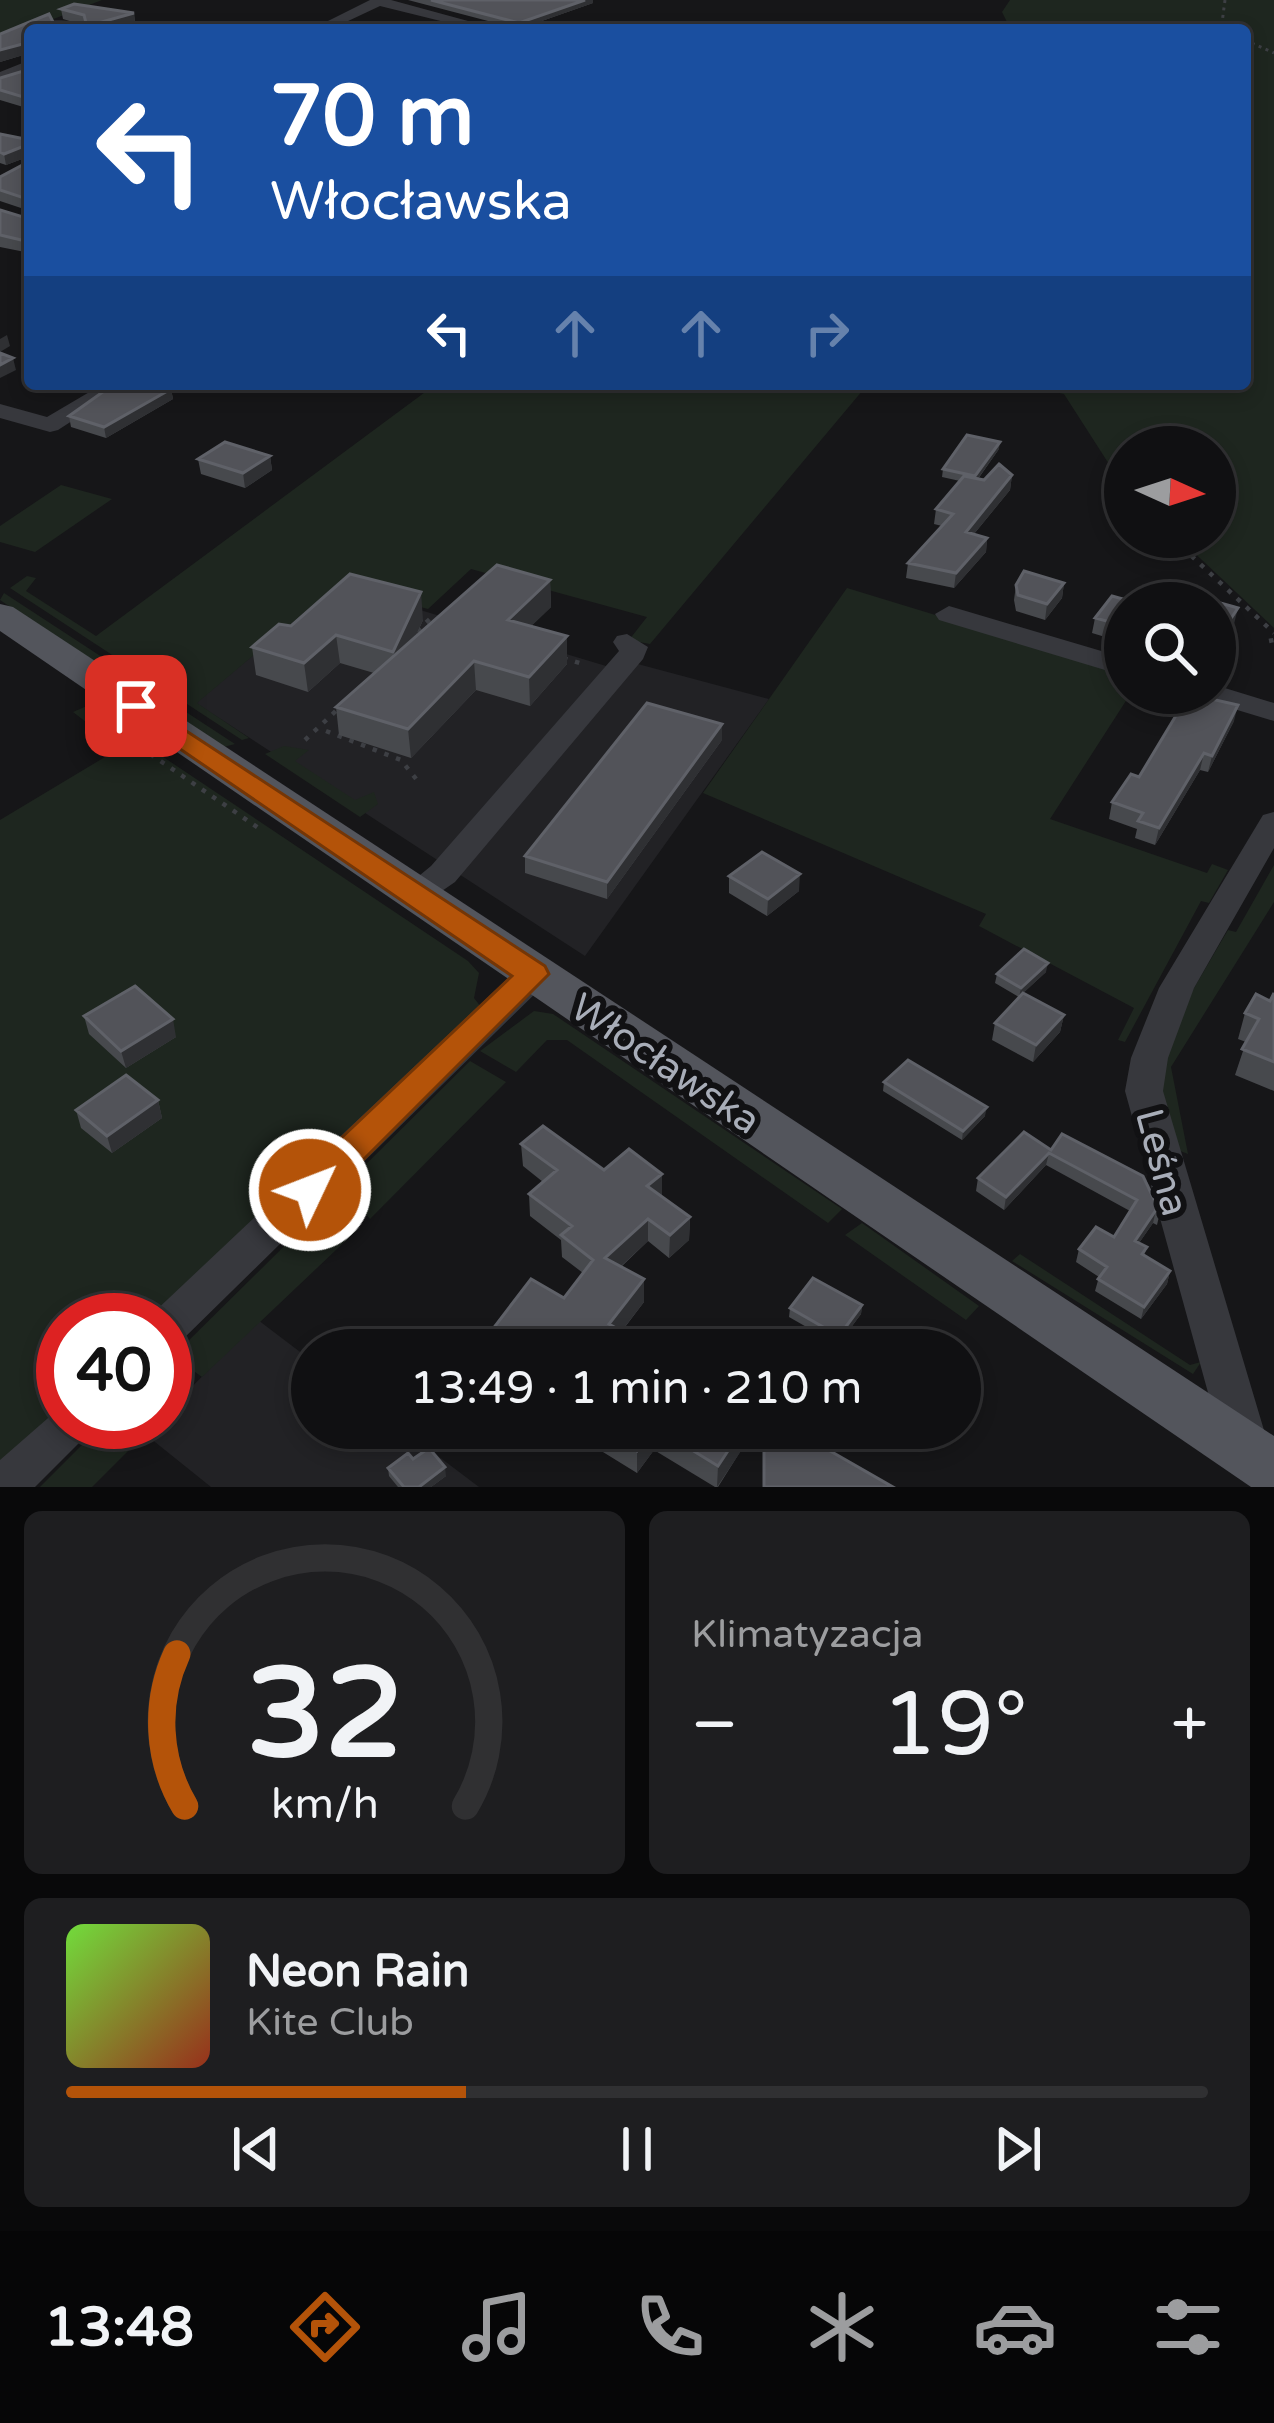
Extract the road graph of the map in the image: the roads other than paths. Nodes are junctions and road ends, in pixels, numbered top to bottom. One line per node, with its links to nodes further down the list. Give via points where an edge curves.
1 (379, 1): 2 (street); 5 (street)
2 (338, 20): 3 (street); 4 (street)
3 (330, 24)
4 (355, 24)
5 (470, 24)
6 (109, 390): 7 (street, via 50,424)
7 (0, 411)
8 (949, 614): 11 (street)
9 (0, 615): 15 (main road, Włocławska)
10 (627, 642): 15 (street, via 633,653 442,874)
11 (1104, 661)
12 (1236, 701): 13 (street)
13 (1274, 712)
14 (1274, 822): 19 (street, Leśna, via 1164,1015 1144,1091)
15 (414, 894): 16 (main road, Włocławska)
16 (533, 974): 17 (street); 19 (main road, Włocławska)
17 (192, 1303)
18 (43, 1449): 20 (street)
19 (1261, 1461)
20 (4, 1487)

